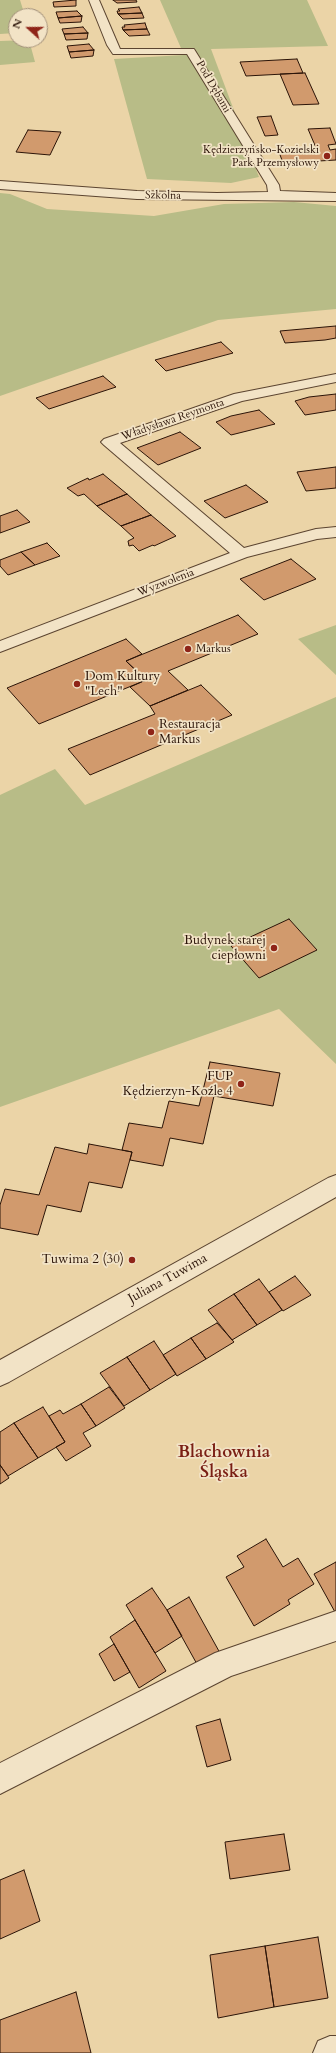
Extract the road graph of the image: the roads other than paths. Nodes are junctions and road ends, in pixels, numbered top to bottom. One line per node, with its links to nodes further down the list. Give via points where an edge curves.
1 (94, 0): 3 (street, Pod Dębami, via 112,46 117,52 190,51 273,185)
2 (0, 185): 3 (street, Szkolna, via 137,195 217,197)
3 (275, 194): 4 (street, Szkolna)
4 (333, 195)
5 (336, 378): 7 (street, Władysława Reymonta, via 239,397 109,442)
6 (336, 532): 7 (street, Wyzwolenia, via 316,534)
7 (241, 554): 8 (street, Wyzwolenia)
8 (0, 647)
9 (336, 1185): 10 (street, Juliana Tuwima)
10 (0, 1374)
11 (336, 1626): 12 (street, via 225,1663)
12 (0, 1779)
13 (330, 2053): 14 (street)
14 (336, 2053)

